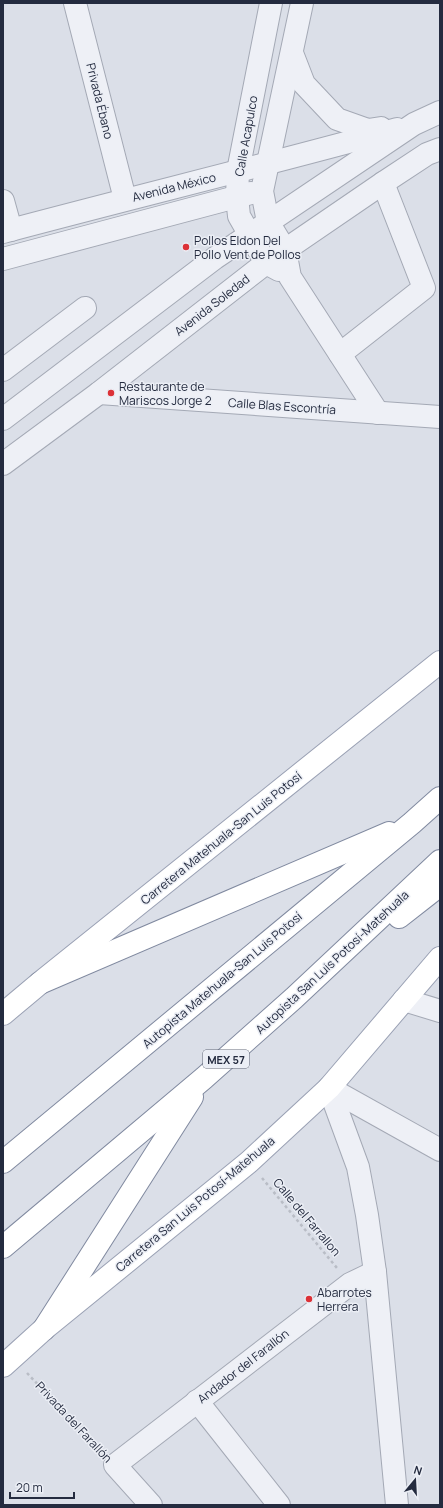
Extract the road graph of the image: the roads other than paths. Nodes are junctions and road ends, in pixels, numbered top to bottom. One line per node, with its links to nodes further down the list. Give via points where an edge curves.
1 (75, 3): 14 (street, Privada Ébano)
2 (271, 3): 10 (street, Calle Acapulco)
3 (302, 3): 4 (street)
4 (292, 52): 7 (street, via 304,84 337,119 368,130); 9 (street)
5 (440, 112): 7 (street)
6 (440, 117): 7 (street)
7 (414, 124): 9 (street, Avenida México); 16 (street)
8 (434, 152): 11 (street, Avenida Soledad)
9 (267, 164): 10 (street, Avenida México); 12 (street)
10 (238, 171): 13 (street, Calle Acapulco); 14 (street, Avenida México)
11 (383, 183): 19 (street, Avenida Soledad); 24 (street, via 424,288)
12 (262, 191): 13 (street); 16 (street)
13 (237, 197): 18 (street, Calle Acapulco, via 239,216); 20 (street)
14 (125, 199): 17 (street, Avenida México)
15 (3, 201): 17 (street)
16 (268, 222): 18 (street); 19 (street)
17 (7, 231)
18 (249, 235): 21 (street, Calle Acapulco); 29 (street)
19 (285, 250): 21 (street, Avenida Soledad); 22 (street)
20 (3, 259)
21 (266, 263): 22 (street); 26 (street, Avenida Soledad)
22 (290, 277): 24 (street)
23 (85, 308): 25 (street)
24 (340, 354): 27 (street)
25 (3, 370)
26 (99, 393): 27 (street, Calle Blas Escontría); 30 (street, Avenida Soledad)
27 (378, 412): 28 (street, Calle Blas Escontría)
28 (440, 417)
29 (3, 418)
30 (3, 464)
31 (440, 662): 37 (main road, Carretera Matehuala-San Luis Potosí)
32 (440, 798): 33 (main road, Autopista Matehuala-San Luis Potosí)
33 (412, 823): 37 (main road); 45 (main road, Autopista Matehuala-San Luis Potosí)
34 (440, 861): 38 (main road, Autopista San Luis Potosí-Matehuala / MEX 57)
35 (440, 885): 38 (main road)
36 (439, 961): 39 (main road, Carretera San Luis Potosí-Matehuala)
37 (40, 982): 41 (main road, Carretera Matehuala-San Luis Potosí)
38 (294, 998): 42 (main road, Autopista San Luis Potosí-Matehuala / MEX 57)
39 (404, 1000): 40 (street); 43 (main road, Carretera San Luis Potosí-Matehuala)
40 (440, 1011)
41 (3, 1014)
42 (204, 1078): 46 (main road, Autopista San Luis Potosí-Matehuala / MEX 57); 48 (main road)
43 (329, 1088): 44 (street); 47 (street, via 358,1167 368,1215); 48 (main road, Carretera San Luis Potosí-Matehuala, via 249,1162)
44 (440, 1150)
45 (3, 1162)
46 (3, 1247)
47 (375, 1272): 50 (street, Andador del Farallón, via 350,1284); 54 (street)
48 (44, 1329): 49 (main road, Carretera San Luis Potosí-Matehuala)
49 (8, 1362)
50 (197, 1401): 51 (street, Andador del Farallón); 53 (street)
51 (115, 1465): 52 (street, Privada del Farallón)
52 (151, 1505)
53 (279, 1505)
54 (396, 1505)

